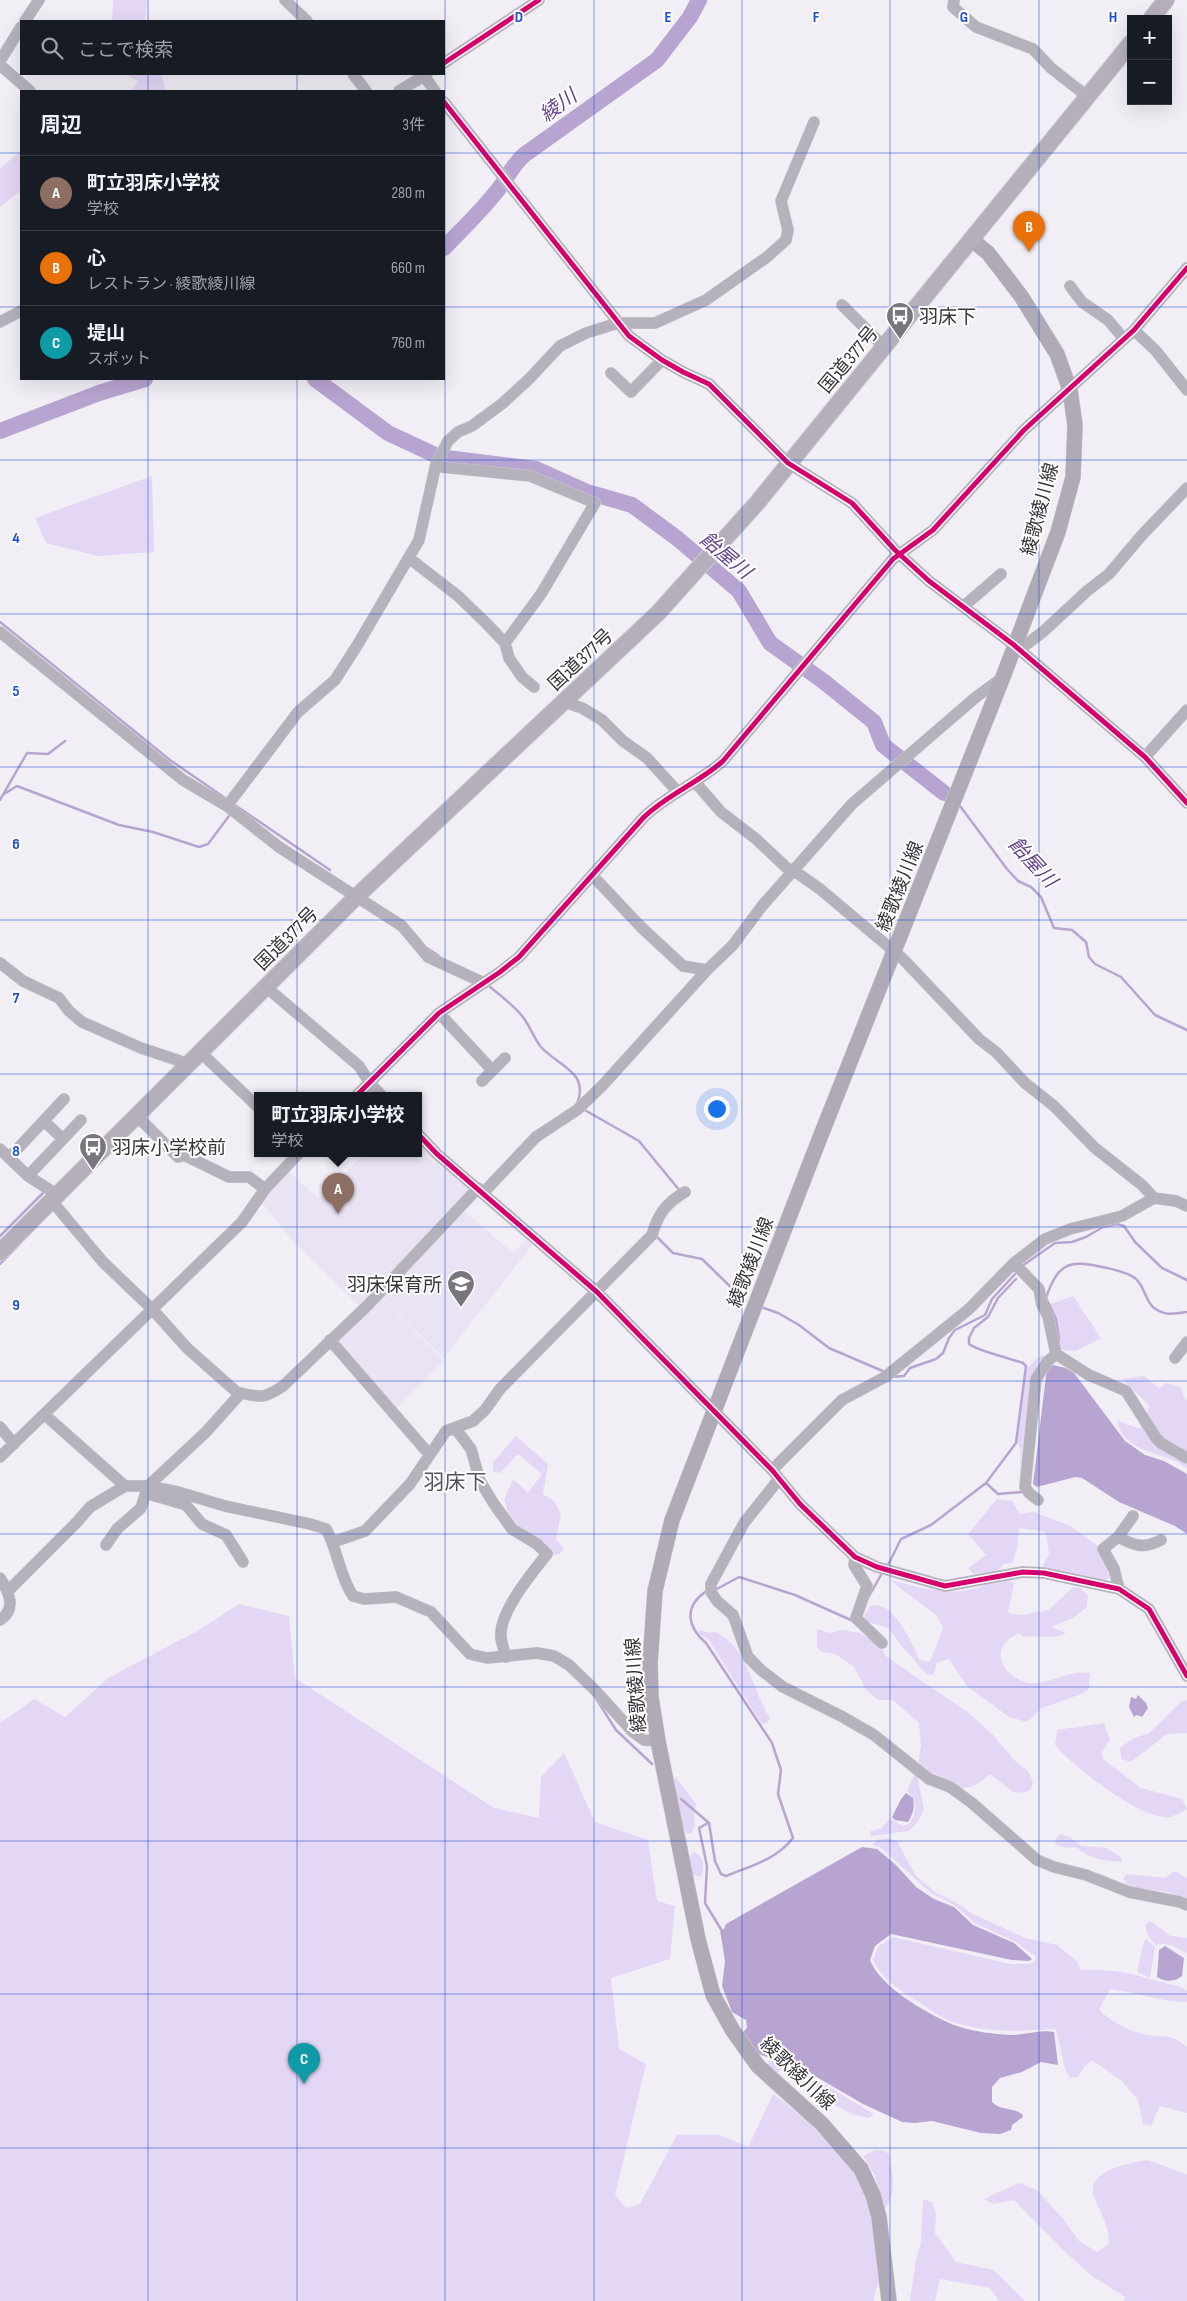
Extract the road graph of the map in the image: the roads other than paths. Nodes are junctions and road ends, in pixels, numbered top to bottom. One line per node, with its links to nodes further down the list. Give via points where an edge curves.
1 (39, 0): 7 (street)
2 (285, 0): 8 (street)
3 (538, 0): 12 (street)
4 (954, 0): 19 (street, via 953,7 976,27 1033,49)
5 (1166, 0): 6 (highway)
6 (1154, 15)
7 (26, 20)
8 (306, 20)
9 (20, 29): 11 (street)
10 (1127, 48): 19 (highway, 国道377号)
11 (0, 61)
12 (445, 62)
13 (0, 65): 16 (street)
14 (354, 75): 17 (street)
15 (429, 81): 18 (street)
16 (29, 90)
17 (365, 90)
18 (402, 90)
19 (1088, 97): 22 (highway, 国道377号)
20 (445, 103): 28 (street)
21 (814, 122): 28 (street, via 781,201 788,230 786,240 706,300 655,323)
22 (972, 240): 31 (highway, 国道377号); 34 (main road, 綾歌綾川線, via 988,253 1021,296 1058,354)
23 (1187, 268): 29 (street)
24 (1070, 286): 30 (street, via 1082,302 1108,320)
25 (842, 305): 31 (street)
26 (20, 312): 27 (street)
27 (0, 322)
28 (618, 323): 32 (street); 37 (street, via 586,333 560,346 503,403 472,426 458,432 448,442)
29 (1134, 330): 30 (street); 35 (street, via 1156,350)
30 (1124, 339): 34 (street)
31 (884, 347): 36 (highway, 国道377号)
32 (662, 360): 33 (street, via 632,392); 36 (street, via 709,384)
33 (611, 373)
34 (1070, 390): 39 (street, via 1024,430 933,530); 45 (main road, 綾歌綾川線, via 1075,425 1072,477 1058,532)
35 (1187, 390)
36 (788, 463): 39 (street, via 852,503); 48 (highway, 国道377号, via 757,503 658,612)
37 (436, 464): 40 (street, via 419,540); 44 (street, via 530,476 596,503 541,594)
38 (1187, 488): 45 (street, via 1109,574 1044,631)
39 (900, 554): 42 (street, via 929,581); 51 (street, via 802,664 723,761)
40 (409, 558): 44 (street, via 458,596); 53 (street, via 335,680 298,712)
41 (1001, 574): 42 (street)
42 (964, 606): 45 (street)
43 (0, 632): 53 (street, via 183,780)
44 (505, 643): 47 (street, via 509,658 522,677)
45 (1017, 648): 46 (main road, 綾歌綾川線); 50 (street)
46 (1003, 678): 55 (street, via 852,804); 58 (main road, 綾歌綾川線)
47 (534, 687)
48 (564, 702): 52 (street, via 602,720 647,758); 57 (highway, 国道377号)
49 (1187, 710): 50 (street)
50 (1145, 757): 54 (street)
51 (695, 782): 52 (street); 55 (street, via 721,812)
52 (678, 791): 56 (street, via 659,802)
53 (229, 803): 57 (street, via 279,846)
54 (1187, 803)
55 (793, 870): 58 (street, via 858,919); 60 (street, via 733,945)
56 (592, 875): 60 (street, via 683,966); 61 (street, via 518,957)
57 (357, 896): 61 (street, via 402,926 428,957); 62 (highway, 国道377号)
58 (894, 952): 86 (street, via 978,1039); 97 (main road, 綾歌綾川線)
59 (0, 963): 64 (street, via 23,981 59,998 82,1022 141,1048)
60 (707, 970): 83 (street, via 578,1110 536,1137)
61 (484, 983): 63 (street)
62 (266, 987): 64 (highway, 国道377号); 68 (street, via 359,1066)
63 (439, 1013): 66 (street); 68 (street)
64 (195, 1058): 72 (street); 73 (highway, 国道377号)
65 (505, 1058): 66 (street)
66 (492, 1070): 67 (street)
67 (482, 1081)
68 (370, 1083): 69 (street); 70 (street)
69 (360, 1092)
70 (379, 1092)
71 (64, 1099): 75 (street)
72 (254, 1105)
73 (136, 1115): 82 (street, via 178,1157 184,1155 229,1177 249,1177); 85 (highway, 国道377号)
74 (81, 1120): 77 (street)
75 (44, 1121): 77 (street); 80 (street)
76 (422, 1138): 83 (street)
77 (63, 1139): 81 (street)
78 (0, 1149): 80 (street)
79 (295, 1157): 82 (street)
80 (10, 1158): 81 (street)
81 (28, 1176): 85 (street)
82 (265, 1188): 91 (street, via 242,1222)
83 (481, 1190): 90 (street); 92 (street)
84 (682, 1194): 90 (street, via 671,1200 656,1221 652,1235)
85 (54, 1197): 88 (highway, 国道377号); 91 (street, via 103,1262)
86 (1154, 1198): 87 (street); 89 (street, via 1122,1216 1045,1239)
87 (1187, 1206)
88 (0, 1252)
89 (1018, 1267): 94 (street, via 1039,1289); 105 (street, via 888,1375 842,1400)
90 (597, 1292): 97 (street); 100 (street, via 500,1389 485,1410 473,1421)
91 (153, 1310): 96 (street, via 187,1348); 98 (street)
92 (330, 1340): 96 (street, via 283,1386 266,1397); 102 (street)
93 (1187, 1342): 95 (street)
94 (1056, 1354): 104 (street, via 1089,1375 1126,1391 1156,1438); 108 (street, via 1036,1379 1025,1487)
95 (1175, 1358)
96 (240, 1395): 107 (street)
97 (713, 1410): 105 (street); 123 (main road, 綾歌綾川線, via 672,1520 655,1591 650,1663)
98 (45, 1415): 101 (street); 106 (street)
99 (0, 1427): 101 (street)
100 (456, 1428): 102 (street, via 446,1431); 121 (street, via 471,1449 480,1482 512,1529 547,1554 517,1593 506,1617 501,1636)
101 (14, 1444): 103 (street)
102 (429, 1454): 112 (street, via 410,1484 365,1531)
103 (0, 1457)
104 (1187, 1458)
105 (775, 1475): 114 (street); 124 (street, via 711,1584 711,1592 717,1601 733,1615 748,1657 783,1687 874,1735 921,1774 950,1786 1037,1860 1086,1874 1129,1892)
106 (124, 1486): 107 (street); 118 (street, via 90,1507)
107 (147, 1490): 112 (street, via 178,1492 225,1506 310,1524 326,1529); 113 (street, via 141,1508); 115 (street, via 186,1505 202,1524 226,1535)
108 (1038, 1500)
109 (1133, 1516): 110 (street)
110 (1118, 1537): 111 (street, via 1131,1544 1149,1547); 117 (street, via 1103,1549 1114,1569)
111 (1161, 1540)
112 (333, 1542): 121 (street, via 345,1584 352,1596 396,1598 414,1604 430,1612 470,1654 486,1658)
113 (106, 1544)
114 (855, 1557): 117 (street, via 877,1567 945,1586 1023,1572 1044,1573); 120 (street, via 854,1565 867,1586 858,1619)
115 (243, 1562)
116 (0, 1578): 118 (street)
117 (1119, 1589): 122 (street, via 1150,1609)
118 (8, 1591): 119 (street, via 11,1603)
119 (0, 1620)
120 (882, 1643)
121 (506, 1657): 123 (street, via 537,1653 554,1656 570,1665 633,1732 644,1740)
122 (1187, 1676)
123 (658, 1741): 125 (main road, 綾歌綾川線, via 698,1938 713,1995 732,2032 758,2066 826,2128 861,2169 879,2217)
124 (1187, 1905)
125 (889, 2301)

